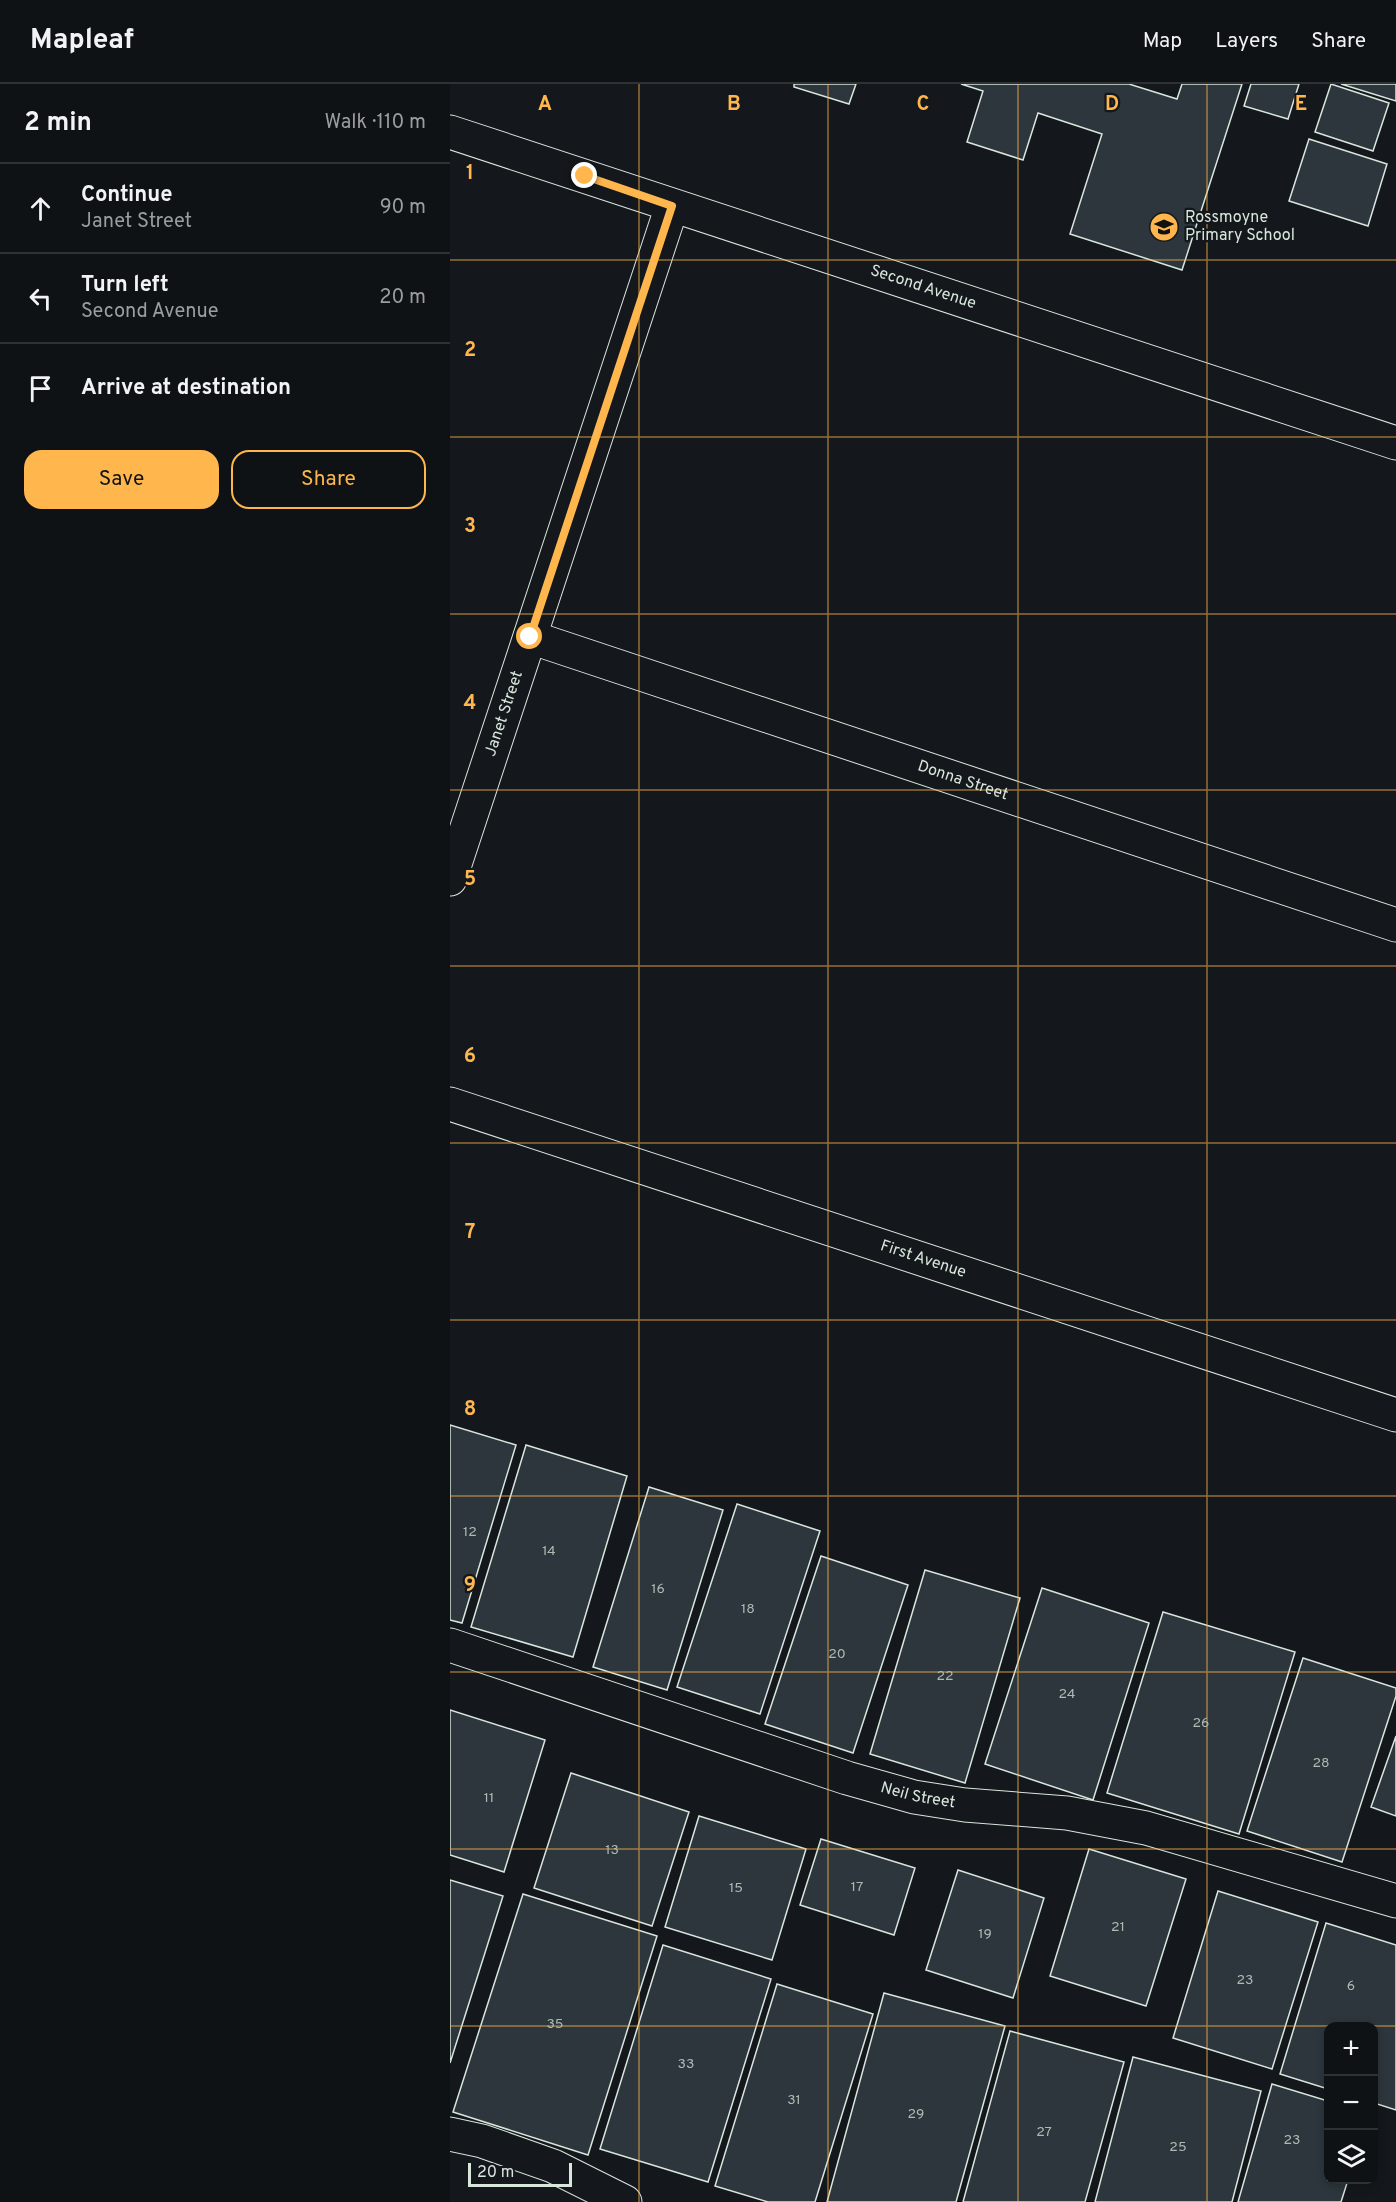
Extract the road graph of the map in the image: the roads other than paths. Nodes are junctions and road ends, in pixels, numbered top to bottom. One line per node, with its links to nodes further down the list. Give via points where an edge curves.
1 (450, 132): 2 (street, Second Avenue)
2 (672, 206): 3 (street, Second Avenue); 4 (street, Janet Street)
3 (1396, 443)
4 (530, 637): 5 (street, Janet Street); 6 (street, Donna Street)
5 (450, 879)
6 (1396, 925)
7 (450, 1104): 8 (street, First Avenue)
8 (1396, 1415)
9 (450, 1646): 10 (street, Neil Street, via 914,1797 1067,1813 1146,1828)
10 (1396, 1901)
11 (450, 2134): 12 (street, via 553,2166)
12 (625, 2202)

